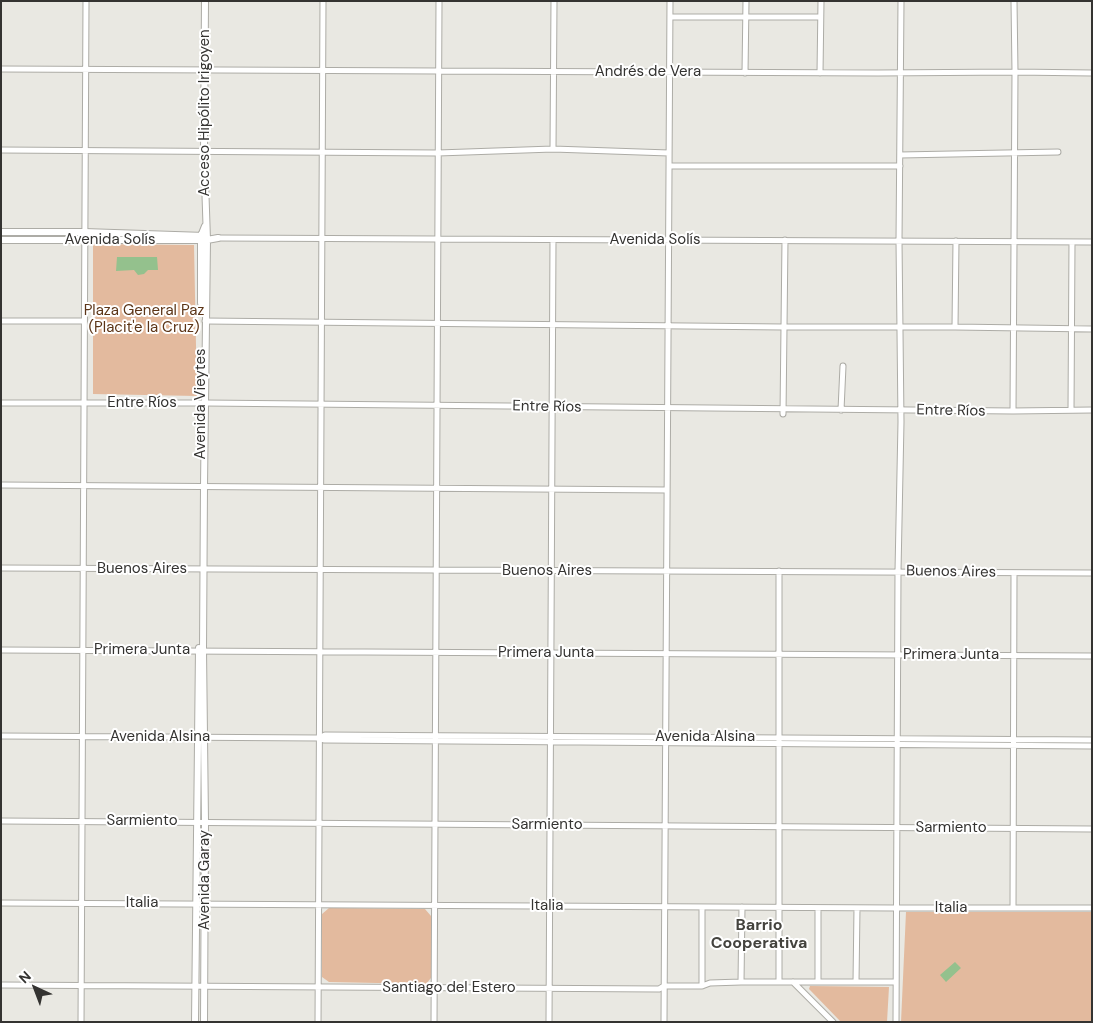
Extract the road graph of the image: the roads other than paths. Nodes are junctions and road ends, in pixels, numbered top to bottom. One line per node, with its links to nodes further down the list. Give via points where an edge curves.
1 (86, 1): 15 (street)
2 (205, 1): 16 (main road, Acceso Hipólito Irigoyen)
3 (323, 1): 17 (street)
4 (439, 1): 18 (street)
5 (554, 1): 19 (street)
6 (670, 1): 11 (street)
7 (746, 1): 12 (street)
8 (821, 1): 13 (street)
9 (901, 1): 24 (street)
10 (1014, 1): 21 (street)
11 (670, 17): 12 (street); 20 (street)
12 (746, 17): 13 (street); 22 (street)
13 (820, 17): 23 (street)
14 (1, 69): 15 (street, Andrés de Vera)
15 (85, 69): 16 (street, Andrés de Vera); 28 (street)
16 (204, 70): 17 (street, Andrés de Vera); 29 (main road, Acceso Hipólito Irigoyen)
17 (323, 70): 18 (street, Andrés de Vera); 30 (street)
18 (438, 71): 19 (street, Andrés de Vera); 32 (street)
19 (554, 72): 20 (street, Andrés de Vera); 26 (street)
20 (669, 72): 22 (street, Andrés de Vera); 33 (street)
21 (1015, 72): 24 (street, Andrés de Vera); 25 (street, Andrés de Vera); 34 (street)
22 (745, 73): 23 (street, Andrés de Vera)
23 (820, 73): 24 (street, Andrés de Vera)
24 (900, 73): 35 (street)
25 (1092, 73)
26 (554, 149): 32 (street); 33 (street)
27 (1, 150): 28 (street)
28 (85, 151): 29 (street); 40 (street)
29 (204, 152): 30 (street); 38 (main road, Acceso Hipólito Irigoyen)
30 (322, 152): 32 (street); 43 (street)
31 (1058, 152): 34 (street)
32 (438, 153): 44 (street)
33 (669, 153): 36 (street)
34 (1015, 153): 35 (street); 51 (street)
35 (900, 155): 37 (street)
36 (669, 166): 37 (street); 47 (street)
37 (900, 166): 49 (street)
38 (205, 225): 41 (main road, Avenida Vieytes)
39 (1, 232): 40 (main road, Avenida Solís)
40 (84, 236): 41 (main road, Avenida Solís); 45 (main road, Avenida Solís); 55 (street)
41 (204, 238): 42 (main road, Avenida Solís); 56 (main road, Avenida Vieytes); 70 (main road, Avenida Vieytes)
42 (218, 238): 43 (street, Avenida Solís)
43 (322, 239): 44 (street, Avenida Solís); 57 (street)
44 (438, 239): 46 (street, Avenida Solís); 58 (street)
45 (1, 240)
46 (553, 240): 47 (street, Avenida Solís); 59 (street)
47 (668, 240): 48 (street, Avenida Solís); 60 (street)
48 (785, 240): 49 (street, Avenida Solís); 61 (street)
49 (899, 240): 50 (street, Avenida Solís); 62 (street)
50 (956, 241): 51 (street, Avenida Solís); 63 (street)
51 (1014, 241): 52 (street, Avenida Solís); 64 (street)
52 (1072, 242): 53 (street, Avenida Solís); 65 (street)
53 (1092, 242)
54 (1, 321): 55 (street)
55 (84, 321): 69 (street)
56 (205, 321): 57 (street); 70 (main road, Avenida Vieytes)
57 (321, 322): 58 (street); 71 (street)
58 (437, 324): 59 (street); 72 (street)
59 (553, 325): 60 (street); 73 (street)
60 (668, 326): 61 (street); 74 (street)
61 (783, 327): 62 (street); 79 (street)
62 (900, 327): 63 (street); 76 (street)
63 (955, 327): 64 (street)
64 (1014, 328): 65 (street); 80 (street)
65 (1071, 328): 66 (street); 77 (street)
66 (1092, 329)
67 (843, 366): 75 (street)
68 (1, 402): 69 (street, Entre Ríos)
69 (84, 403): 70 (street, Entre Ríos); 82 (street)
70 (203, 403): 71 (street, Entre Ríos); 83 (main road, Avenida Vieytes)
71 (321, 404): 72 (street, Entre Ríos); 84 (street)
72 (437, 405): 73 (street, Entre Ríos); 85 (street)
73 (552, 407): 74 (street, Entre Ríos); 86 (street)
74 (667, 408): 79 (street, Entre Ríos); 87 (street)
75 (841, 410): 76 (street, Entre Ríos); 79 (street, Entre Ríos)
76 (900, 410): 80 (street, Entre Ríos); 95 (street)
77 (1070, 410): 78 (street, Entre Ríos); 80 (street, Entre Ríos)
78 (1092, 410)
79 (783, 412)
80 (1014, 412)
81 (1, 485): 82 (street)
82 (83, 486): 83 (street); 89 (street)
83 (202, 486): 84 (street); 90 (main road, Avenida Vieytes)
84 (320, 487): 85 (street); 91 (street)
85 (436, 488): 86 (street); 92 (street)
86 (552, 489): 87 (street); 93 (street)
87 (667, 490): 96 (street)
88 (1, 568): 89 (street, Buenos Aires)
89 (83, 568): 90 (street, Buenos Aires); 100 (street)
90 (202, 569): 91 (street, Buenos Aires); 101 (main road, Avenida Vieytes)
91 (320, 570): 92 (street, Buenos Aires); 102 (street)
92 (436, 570): 93 (street, Buenos Aires); 103 (street)
93 (552, 571): 96 (street, Buenos Aires); 104 (street)
94 (779, 571): 95 (street, Buenos Aires); 96 (street, Buenos Aires); 106 (street)
95 (898, 571): 97 (street, Buenos Aires); 107 (street)
96 (667, 572): 105 (street)
97 (1014, 572): 98 (street, Buenos Aires); 108 (street)
98 (1092, 573)
99 (1, 650): 100 (street, Primera Junta)
100 (83, 650): 101 (street, Primera Junta); 111 (street)
101 (201, 650): 102 (street, Primera Junta); 112 (main road, Avenida Vieytes)
102 (319, 651): 103 (street, Primera Junta); 113 (street)
103 (436, 652): 104 (street, Primera Junta); 114 (street)
104 (551, 653): 105 (street, Primera Junta); 115 (street)
105 (666, 653): 106 (street, Primera Junta); 116 (street)
106 (780, 654): 107 (street, Primera Junta); 118 (street)
107 (898, 655): 108 (street, Primera Junta); 119 (street)
108 (1014, 655): 109 (street, Primera Junta); 120 (street)
109 (1092, 656)
110 (1, 736): 111 (street, Avenida Alsina)
111 (82, 737): 112 (street, Avenida Alsina); 123 (street)
112 (201, 738): 113 (street, Avenida Alsina); 124 (main road, Avenida Garay); 125 (main road, Avenida Garay)
113 (319, 738): 114 (street, Avenida Alsina); 126 (street)
114 (435, 738): 115 (street, Avenida Alsina); 127 (street)
115 (551, 739): 116 (street, Avenida Alsina); 128 (street)
116 (665, 740): 118 (street, Avenida Alsina); 129 (street)
117 (1092, 740): 120 (street, Avenida Alsina)
118 (780, 741): 119 (street, Avenida Alsina); 130 (street)
119 (897, 741): 120 (street, Avenida Alsina); 131 (street)
120 (1014, 742): 121 (street, Avenida Alsina); 132 (street)
121 (1092, 746)
122 (1, 821): 123 (street, Sarmiento)
123 (82, 821): 124 (street, Sarmiento); 135 (street)
124 (196, 822): 125 (street, Sarmiento); 136 (main road, Avenida Garay)
125 (205, 822): 126 (street, Sarmiento); 137 (main road, Avenida Garay)
126 (318, 823): 127 (street, Sarmiento); 138 (street)
127 (435, 824): 128 (street, Sarmiento); 139 (street)
128 (550, 825): 129 (street, Sarmiento); 140 (street)
129 (665, 826): 130 (street, Sarmiento); 141 (street)
130 (780, 827): 131 (street, Sarmiento); 144 (street)
131 (896, 828): 132 (street, Sarmiento); 147 (street)
132 (1014, 829): 133 (street, Sarmiento); 148 (street)
133 (1092, 829)
134 (1, 903): 135 (street, Italia)
135 (81, 903): 136 (street, Italia); 157 (street)
136 (196, 903): 137 (street, Italia); 158 (main road, Avenida Garay)
137 (205, 903): 138 (street, Italia); 159 (main road, Avenida Garay)
138 (318, 904): 139 (street, Italia); 162 (street)
139 (435, 905): 140 (street, Italia); 163 (street)
140 (550, 906): 141 (street, Italia); 164 (street)
141 (665, 907): 142 (street, Italia); 160 (street)
142 (702, 907): 143 (street, Italia); 161 (street)
143 (742, 907): 144 (street, Italia); 152 (street)
144 (780, 907): 145 (street, Italia); 150 (street)
145 (818, 908): 146 (street, Italia); 153 (street)
146 (857, 908): 147 (street, Italia); 154 (street)
147 (895, 908): 148 (street, Italia); 155 (street)
148 (1013, 908): 149 (street, Italia)
149 (1092, 908)
150 (779, 981): 151 (street, Santiago del Estero); 152 (street, Santiago del Estero)
151 (793, 981): 153 (street, Santiago del Estero); 172 (street)
152 (741, 982): 161 (street, Santiago del Estero)
153 (818, 982): 154 (street, Santiago del Estero)
154 (856, 982): 155 (street, Santiago del Estero)
155 (896, 982): 173 (street)
156 (1, 986): 157 (street, Santiago del Estero)
157 (81, 986): 158 (street, Santiago del Estero); 165 (street)
158 (195, 986): 159 (street, Santiago del Estero); 166 (main road, Avenida Garay)
159 (204, 986): 162 (street, Santiago del Estero); 167 (main road, Avenida Garay)
160 (664, 986): 161 (street, Santiago del Estero); 164 (street, Santiago del Estero, via 659,989); 171 (street)
161 (702, 986)
162 (318, 987): 163 (street, Santiago del Estero); 168 (street)
163 (434, 988): 164 (street, Santiago del Estero); 169 (street)
164 (550, 988): 170 (street)
165 (81, 1022)
166 (195, 1022)
167 (204, 1022)
168 (318, 1022)
169 (434, 1022)
170 (549, 1022)
171 (664, 1022)
172 (833, 1022)
173 (896, 1022)

